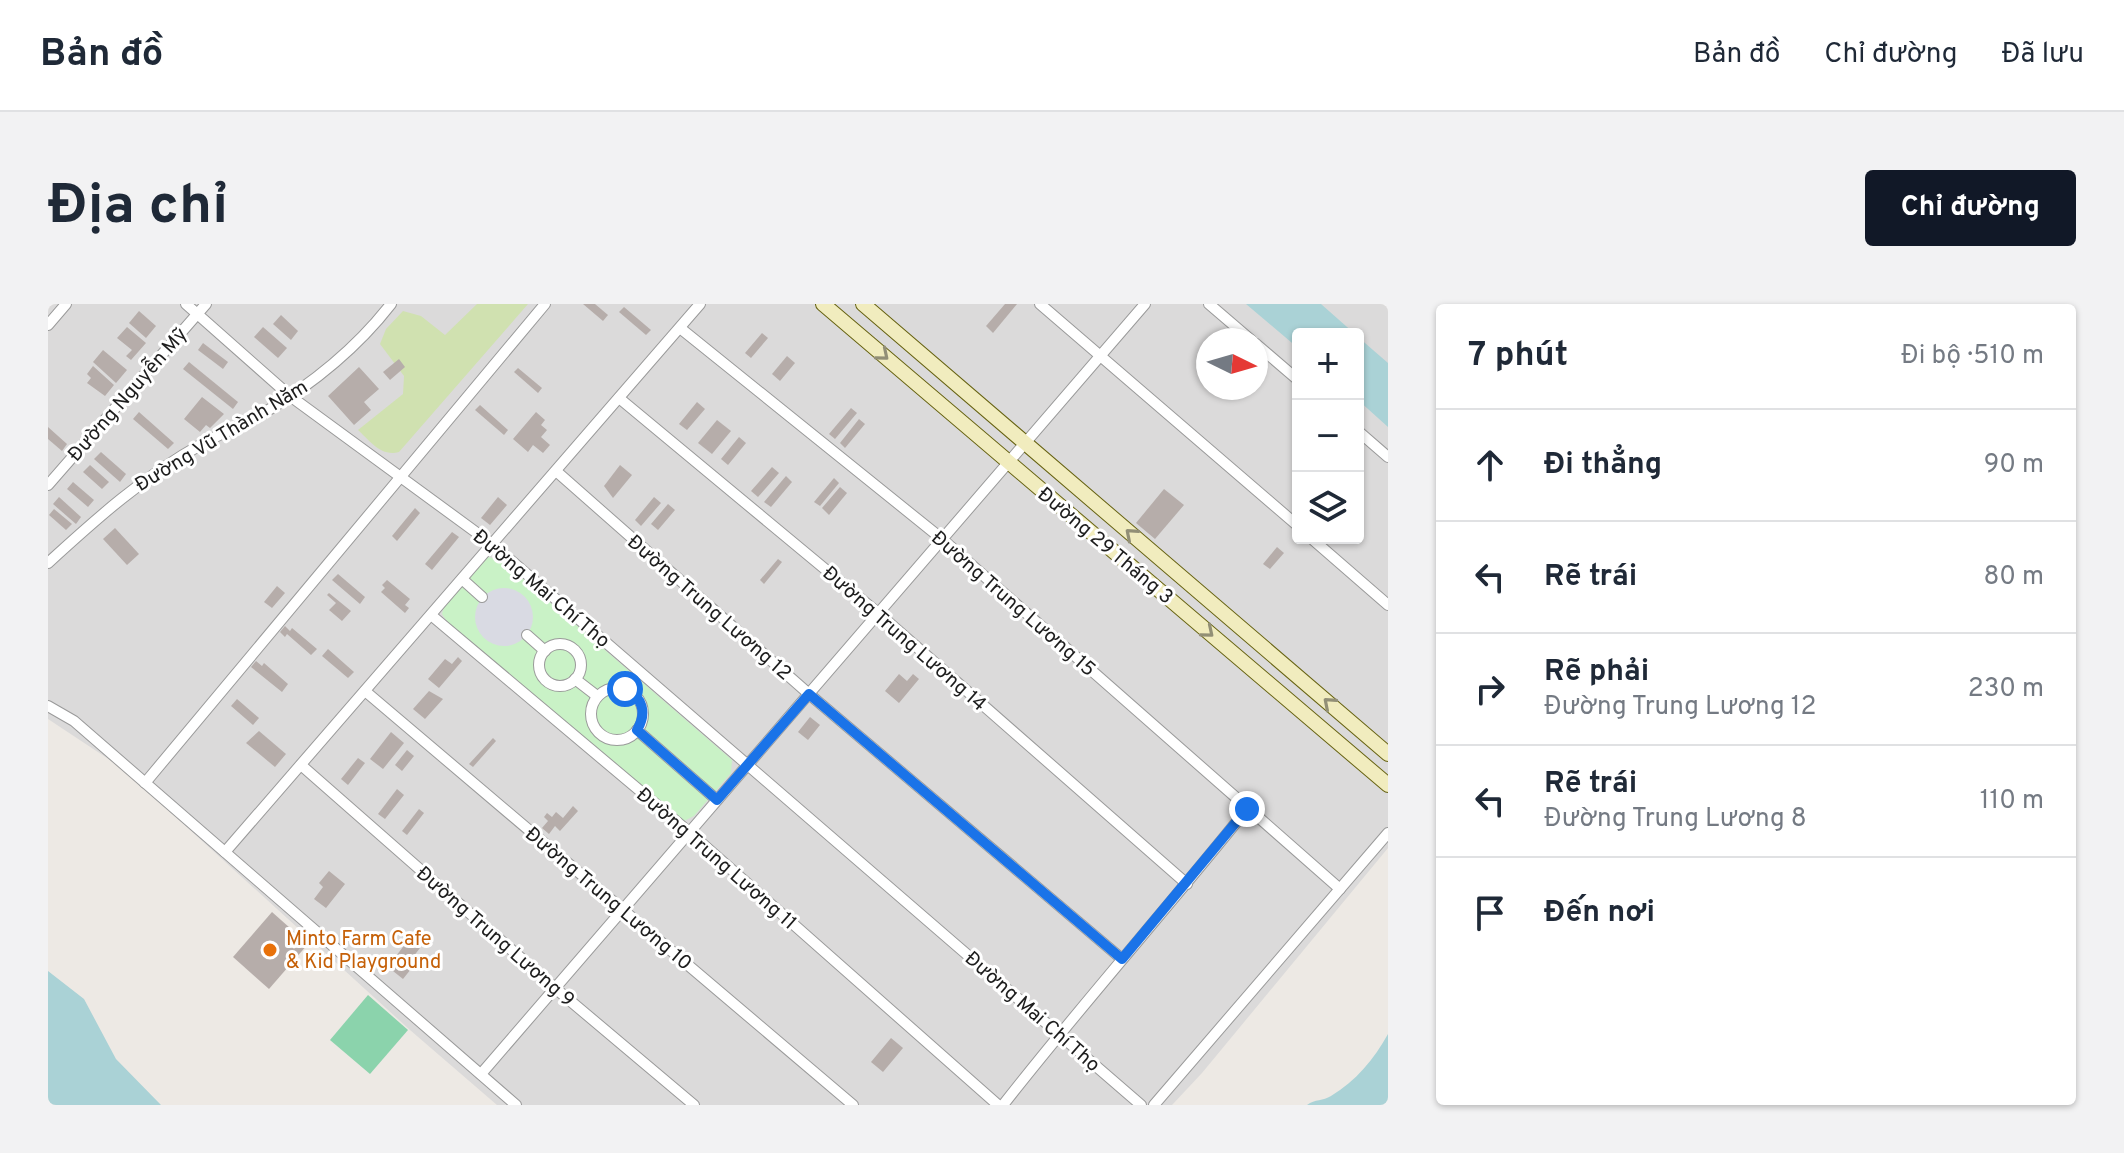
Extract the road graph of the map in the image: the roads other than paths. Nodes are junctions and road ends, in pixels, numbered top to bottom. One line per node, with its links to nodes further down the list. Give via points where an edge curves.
1 (66, 304): 13 (street)
2 (186, 304): 12 (street, Đường Mai Chí Thọ)
3 (206, 304): 12 (street, Đường Nguyễn Mỹ)
4 (391, 304): 19 (street, Đường Vũ Thành Năm, via 344,355)
5 (545, 304): 26 (street)
6 (700, 304): 14 (street)
7 (823, 304): 24 (street, Đường 29 Tháng 3, one-way to 24)
8 (863, 304): 22 (street, Đường 29 Tháng 3)
9 (1040, 304): 17 (street)
10 (1145, 304): 17 (street)
11 (1209, 304): 15 (street)
12 (197, 314): 19 (street, Đường Mai Chí Thọ); 27 (street, Đường Nguyễn Mỹ)
13 (48, 325)
14 (680, 328): 20 (street); 29 (street, Đường Trung Lương 15)
15 (1237, 328)
16 (1268, 354): 18 (street)
17 (1101, 355): 22 (street); 28 (street)
18 (1292, 375)
19 (290, 396): 26 (street, Đường Mai Chí Thọ); 32 (street, Đường Vũ Thành Năm, via 135,487)
20 (619, 398): 25 (street); 36 (street, Đường Trung Lương 14)
21 (1364, 436): 23 (street)
22 (1025, 443): 24 (street); 46 (street, Đường 29 Tháng 3, one-way to 22)
23 (1388, 457)
24 (1009, 462): 29 (street); 50 (street, Đường 29 Tháng 3, one-way to 50)
25 (556, 471): 30 (street); 42 (street, Đường Trung Lương 12)
26 (400, 477): 30 (street, Đường Mai Chí Thọ); 49 (street)
27 (48, 485)
28 (1292, 521)
29 (942, 539): 36 (street); 52 (street, Đường Trung Lương 15)
30 (492, 544): 33 (street); 47 (street, Đường Mai Chí Thọ)
31 (1318, 544): 35 (street)
32 (48, 563)
33 (462, 579): 34 (street); 37 (street)
34 (482, 597)
35 (1388, 605)
36 (878, 613): 42 (street); 56 (street, Đường Trung Lương 14)
37 (431, 615): 41 (street); 53 (street, Đường Trung Lương 11)
38 (527, 635): 39 (street)
39 (545, 651): 40 (street, via 540,666 548,681 560,685); 40 (street, via 561,644 573,648 581,663)
40 (575, 679): 43 (street)
41 (365, 691): 48 (street); 58 (street, Đường Trung Lương 10)
42 (809, 694): 47 (street); 59 (street, Đường Trung Lương 12)
43 (597, 696): 45 (street, via 617,687 631,692 643,710); 45 (street, via 591,717 603,736 624,739)
44 (48, 706): 49 (street, via 74,721)
45 (637, 730): 51 (street)
46 (1388, 754)
47 (748, 764): 51 (street); 61 (street, Đường Mai Chí Thọ)
48 (301, 765): 55 (street); 60 (street, Đường Trung Lương 9)
49 (145, 783): 55 (street)
50 (1388, 785)
51 (717, 800): 53 (street)
52 (1247, 809): 56 (street); 57 (street, Đường Trung Lương 15)
53 (689, 832): 58 (street); 66 (street, Đường Trung Lương 11)
54 (1388, 833): 57 (street)
55 (225, 852): 62 (street)
56 (1187, 884): 59 (street)
57 (1340, 889): 68 (street)
58 (623, 909): 60 (street); 65 (street, Đường Trung Lương 10)
59 (1122, 959): 61 (street)
60 (555, 988): 62 (street); 64 (street, Đường Trung Lương 9)
61 (1059, 1034): 66 (street); 67 (street, Đường Mai Chí Thọ)
62 (481, 1074): 63 (street)
63 (516, 1105)
64 (694, 1105)
65 (853, 1105)
66 (1001, 1105)
67 (1141, 1105)
68 (1154, 1105)

